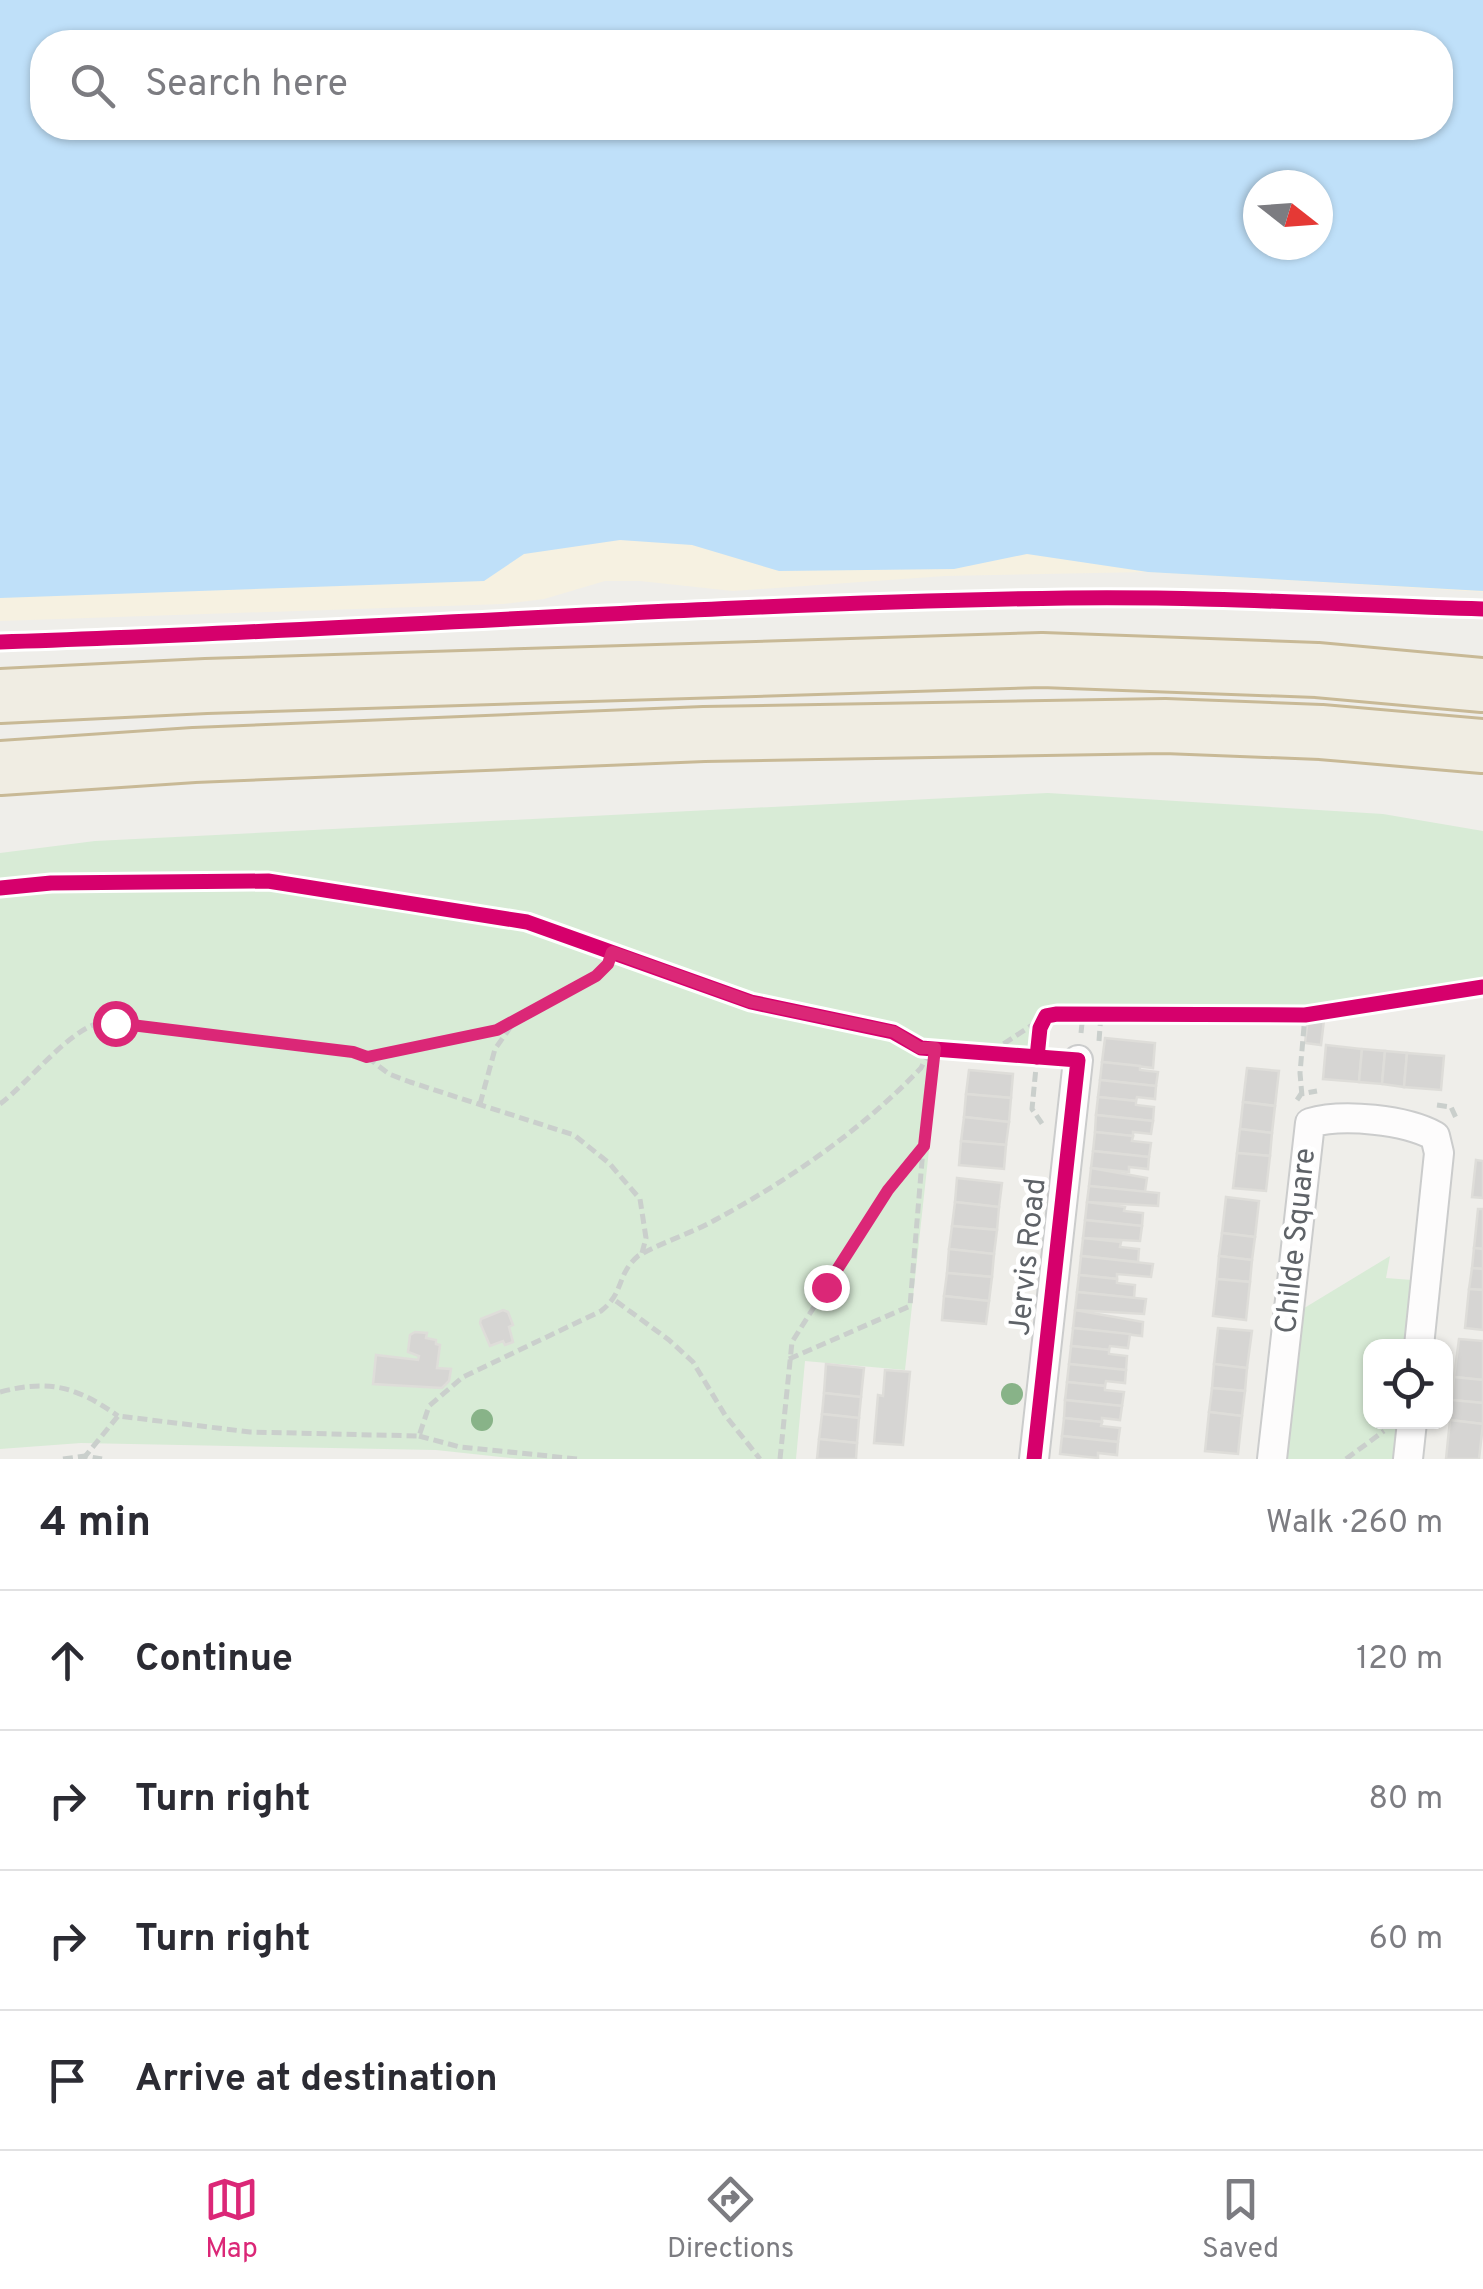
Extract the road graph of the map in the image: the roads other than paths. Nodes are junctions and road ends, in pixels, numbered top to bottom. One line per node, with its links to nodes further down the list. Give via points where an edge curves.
1 (1483, 665): 2 (highway)
2 (1317, 670): 3 (highway); 4 (highway, via 1042,660)
3 (1483, 685)
4 (0, 696)
5 (1165, 726): 6 (highway); 7 (highway, via 704,734); 8 (highway)
6 (1483, 746)
7 (0, 768)
8 (1483, 783)
9 (1078, 1060): 12 (street, Jervis Road)
10 (1420, 1339): 13 (street, Childe Square, via 1436,1136 1418,1126 1330,1117 1310,1122)
11 (1411, 1429): 14 (street)
12 (1034, 1459)
13 (1272, 1459)
14 (1408, 1459)

